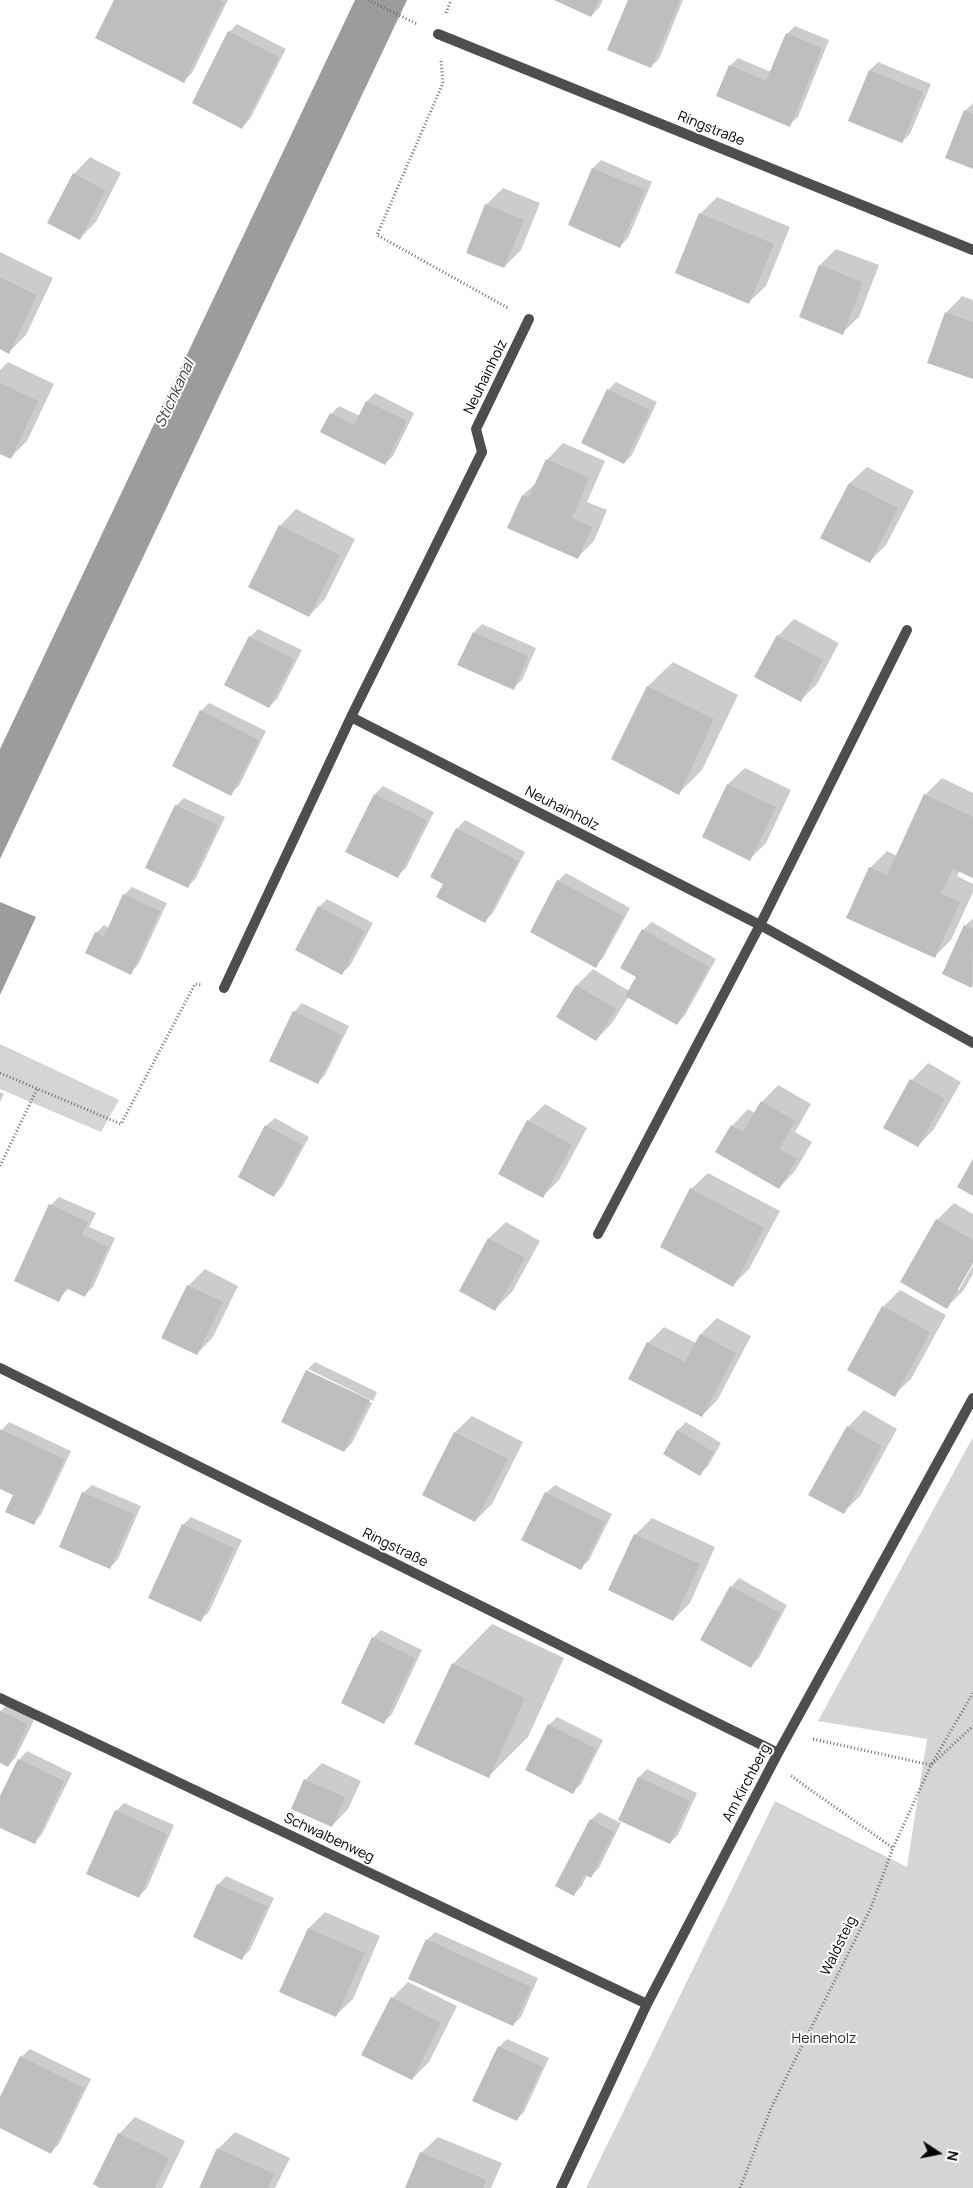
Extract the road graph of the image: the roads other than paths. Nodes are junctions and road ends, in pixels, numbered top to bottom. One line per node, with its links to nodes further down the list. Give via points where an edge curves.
1 (438, 34): 2 (street, Ringstraße)
2 (973, 250)
3 (529, 319): 5 (street, Neuhainholz, via 476,430 482,452)
4 (907, 630): 6 (street)
5 (351, 717): 6 (street, Neuhainholz); 7 (street, Neuhainholz)
6 (760, 925): 8 (street, Neuhainholz); 9 (street)
7 (224, 988)
8 (973, 1043)
9 (598, 1234)
10 (0, 1368): 13 (street, Ringstraße)
11 (973, 1398): 13 (street, Am Kirchberg)
12 (0, 1698): 14 (street, Schwalbenweg)
13 (778, 1753): 14 (street, Am Kirchberg)
14 (647, 2004): 15 (street, Am Kirchberg)
15 (561, 2188)

